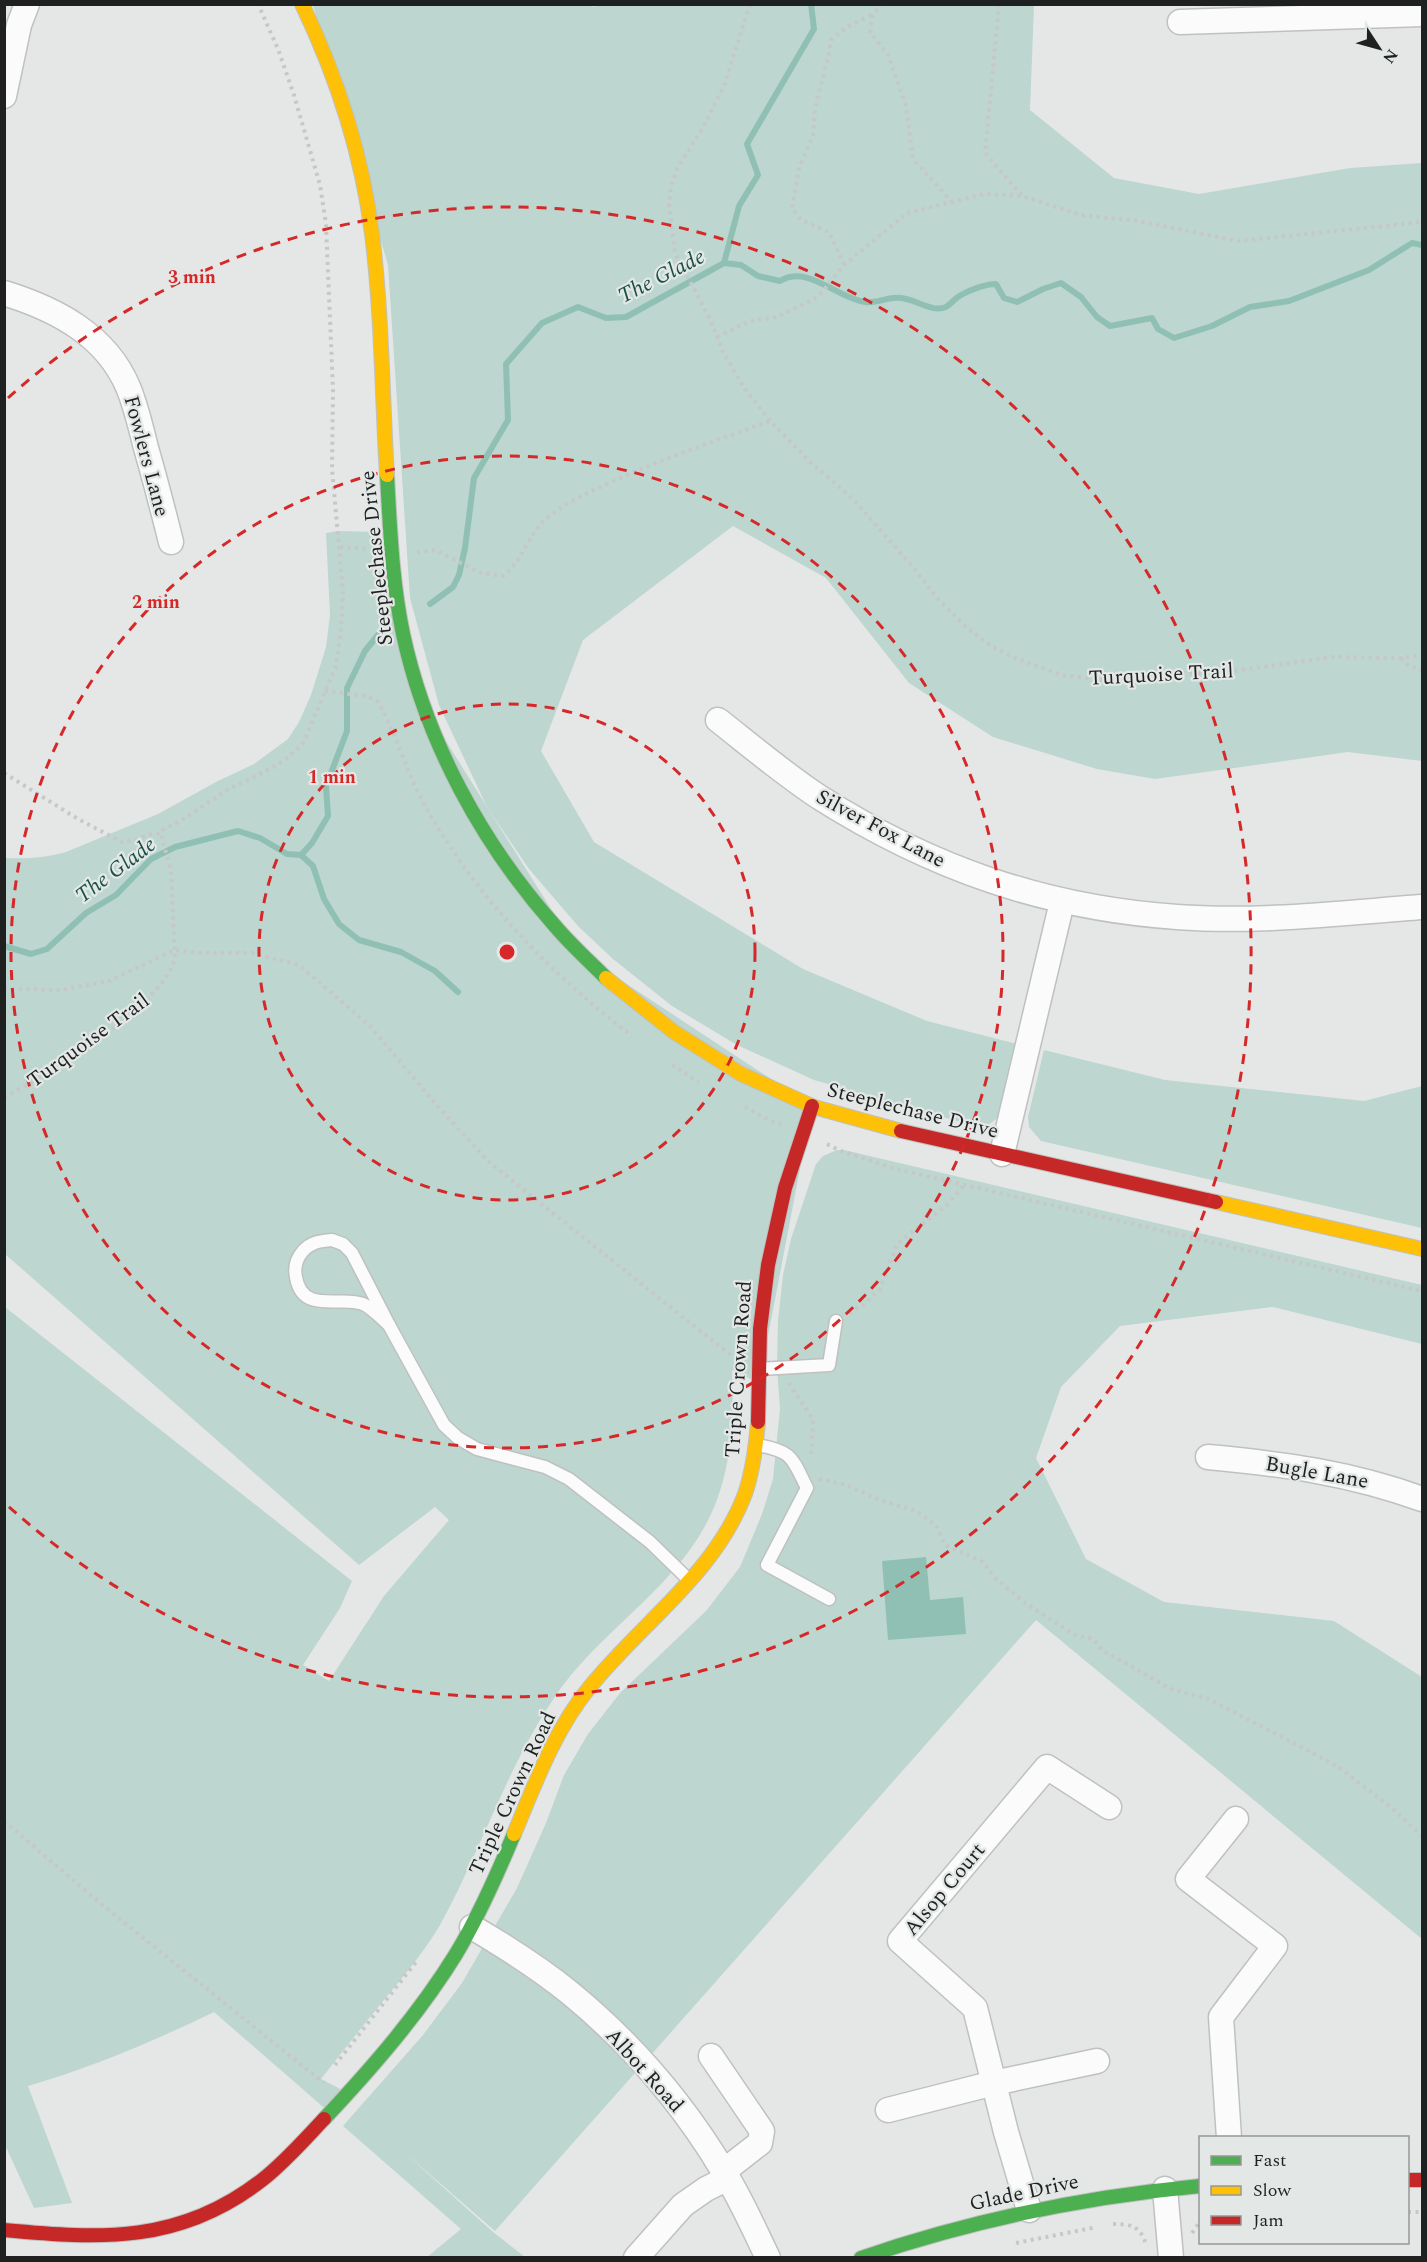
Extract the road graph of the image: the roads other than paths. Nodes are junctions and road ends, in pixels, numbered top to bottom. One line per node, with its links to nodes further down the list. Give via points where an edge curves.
1 (27, 4): 5 (street)
2 (302, 4): 11 (street, Steeplechase Drive, via 332,71 362,177 374,258 390,528 402,627 424,706 447,764 503,862 578,952 670,1030 754,1080)
3 (1422, 14): 4 (street)
4 (1180, 22)
5 (4, 96)
6 (4, 293): 7 (street, Fowlers Lane, via 73,322 114,362 128,385 137,412)
7 (171, 542)
8 (718, 720): 9 (street, Silver Fox Lane, via 810,790 877,831 991,882)
9 (1062, 902): 10 (street, Silver Fox Lane, via 1177,917 1231,918); 12 (street)
10 (1422, 907)
11 (812, 1106): 12 (street, Steeplechase Drive); 16 (street, Triple Crown Road, via 782,1198 769,1257)
12 (1002, 1154): 13 (street, Steeplechase Drive)
13 (1422, 1249)
14 (836, 1321): 16 (lane, via 828,1365)
15 (388, 1325): 15 (lane, via 364,1304 312,1299 296,1280 299,1255 318,1241 344,1244); 20 (lane, via 434,1409 458,1438 477,1449 545,1467 569,1479 650,1542)
16 (760, 1371): 17 (street, Triple Crown Road)
17 (756, 1445): 20 (street, Triple Crown Road, via 744,1496 729,1527); 21 (lane, via 792,1457 807,1488 767,1564)
18 (1208, 1457): 19 (street, Bugle Lane, via 1343,1474)
19 (1422, 1499)
20 (690, 1580): 24 (street, Triple Crown Road, via 598,1677 568,1717)
21 (829, 1599)
22 (1109, 1807): 27 (street, Alsop Court, via 1047,1767 900,1941 975,2008)
23 (1236, 1819): 29 (street, via 1188,1879 1275,1946 1221,2017)
24 (472, 1927): 30 (street, Albot Road, via 570,1993 615,2033 691,2121); 34 (street, Triple Crown Road, via 397,2036 344,2099 283,2163 252,2188 204,2215 138,2234 98,2237)
25 (711, 2056): 30 (street, via 762,2131 760,2143)
26 (1097, 2061): 27 (street)
27 (994, 2083): 28 (street); 33 (street, Alsop Court)
28 (888, 2110)
29 (1229, 2136)
30 (726, 2174): 35 (street, via 683,2205); 36 (street, Albot Road)
31 (1199, 2186): 32 (street, Glade Drive)
32 (1165, 2189): 33 (street, Glade Drive); 38 (street)
33 (1029, 2210): 37 (street, Glade Drive)
34 (4, 2230)
35 (636, 2258)
36 (768, 2258)
37 (861, 2258)
38 (1171, 2258)

